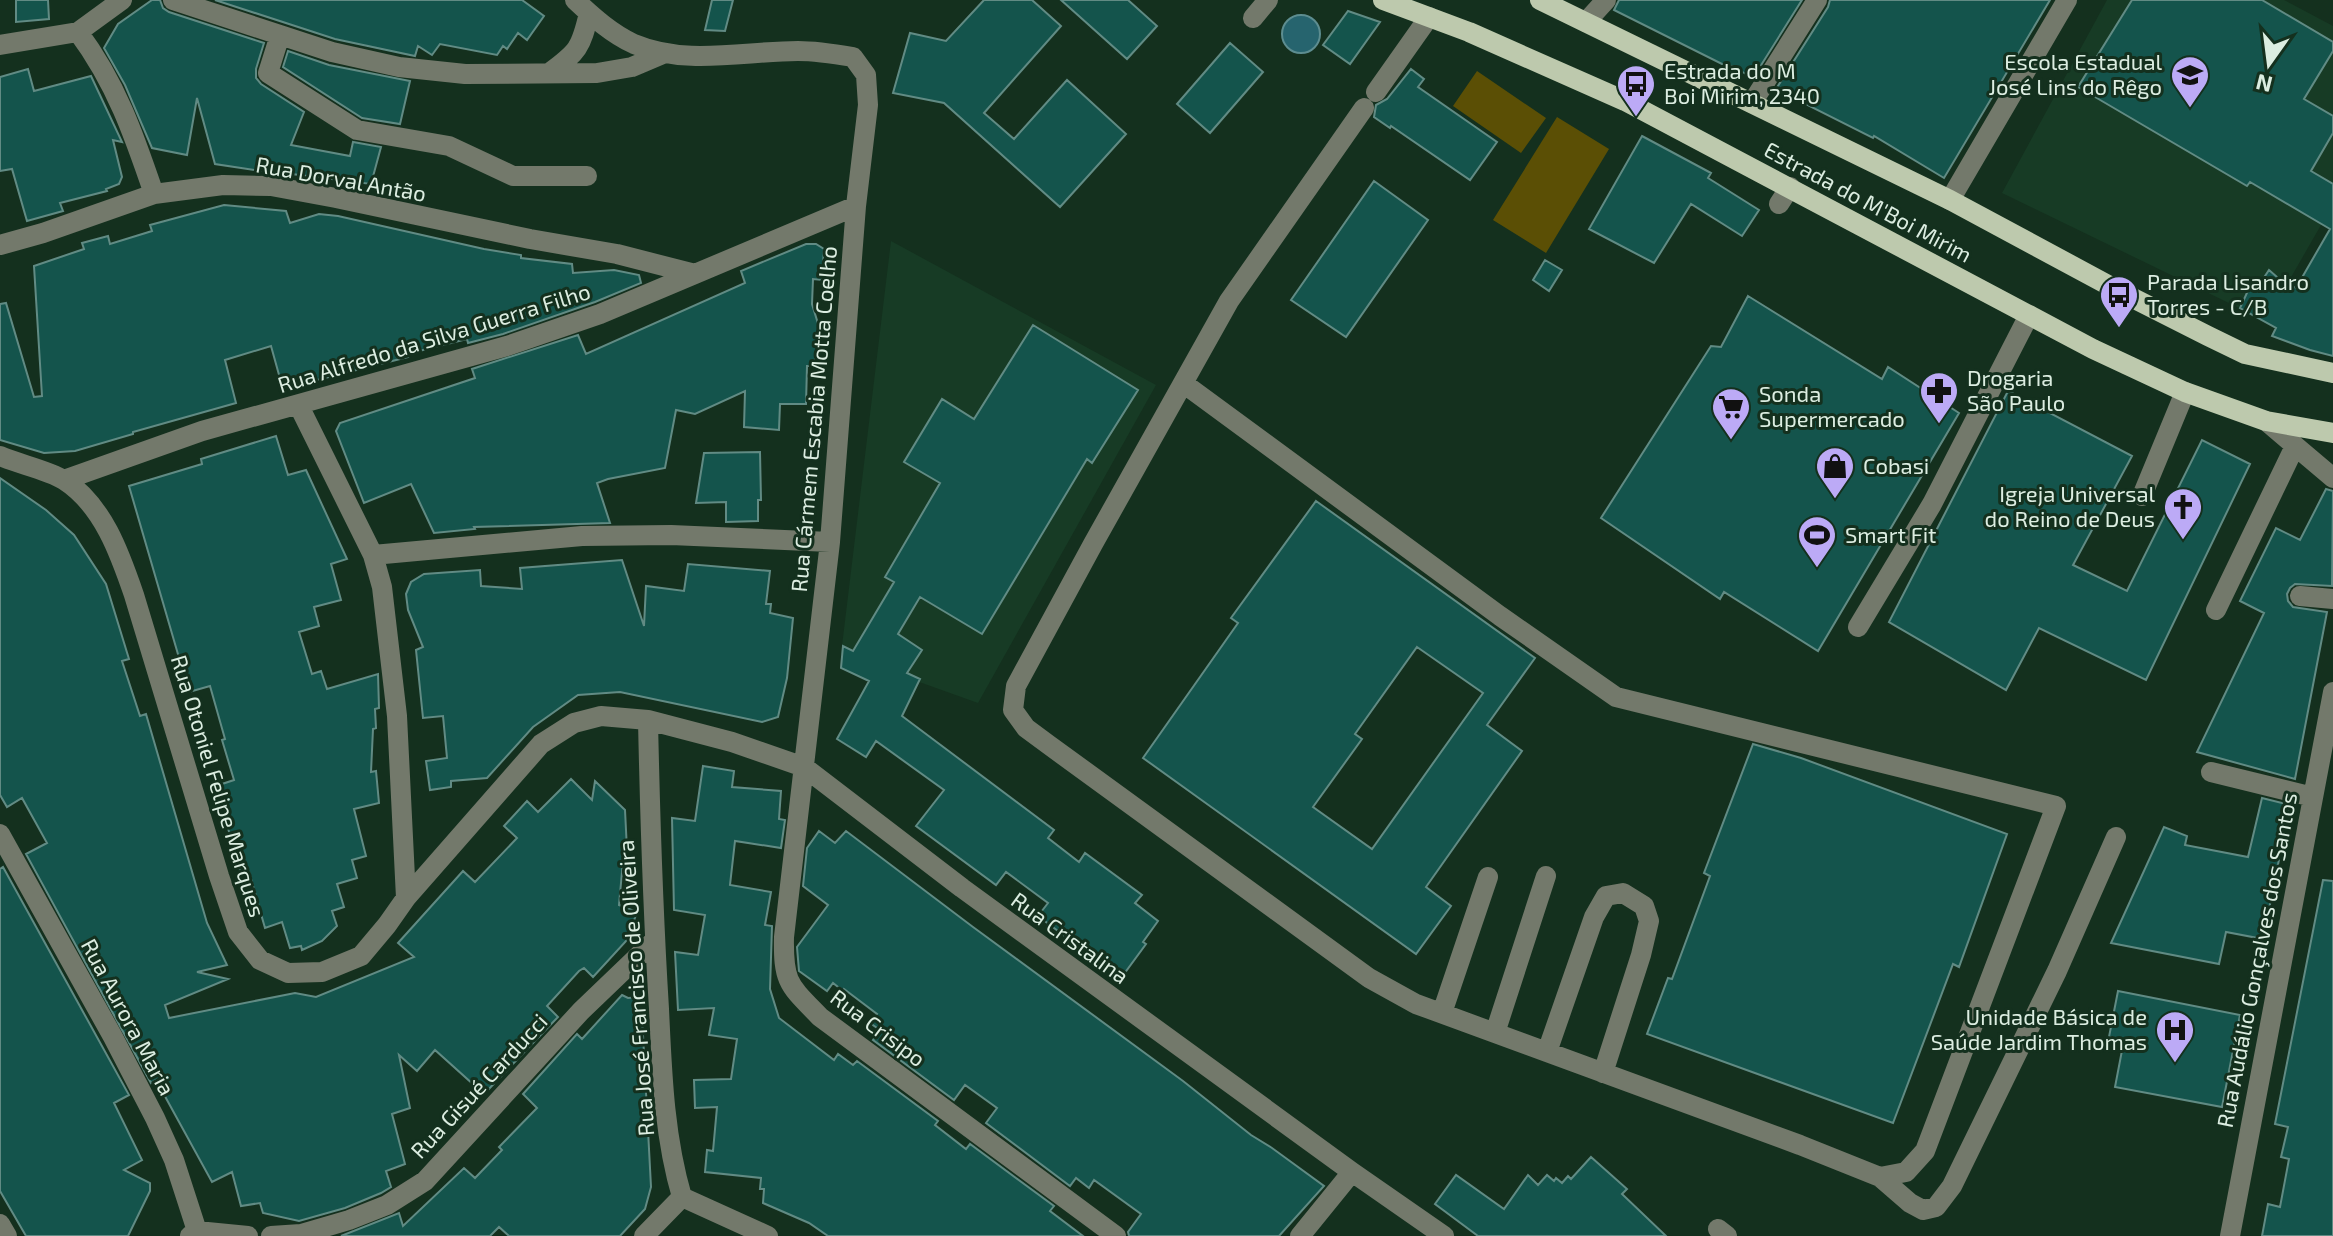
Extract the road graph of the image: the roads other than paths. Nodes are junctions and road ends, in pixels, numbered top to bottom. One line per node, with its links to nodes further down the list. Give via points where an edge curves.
1 (122, 0): 13 (street)
2 (173, 0): 14 (street)
3 (1268, 0): 11 (street)
4 (1383, 0): 10 (main road, Estrada do M'Boi Mirim)
5 (1606, 0): 12 (street)
6 (1817, 0): 18 (street)
7 (2067, 0): 21 (street)
8 (1550, 2): 12 (main road, Estrada do M'Boi Mirim)
9 (582, 7): 16 (street, via 611,31); 17 (street, via 583,40)
10 (1429, 17): 25 (main road, Estrada do M'Boi Mirim, via 1625,101 1784,195); 27 (street, via 1236,291)
11 (1253, 18)
12 (1586, 22): 18 (main road, Estrada do M'Boi Mirim)
13 (78, 32): 15 (street); 20 (street, via 130,123)
14 (280, 35): 17 (street, via 399,67 465,74); 19 (street, via 268,73 357,130 449,146 513,176)
15 (0, 45)
16 (665, 53): 17 (street, via 632,67); 22 (street, Rua Cármem Escabia Motta Coelho, via 799,51 853,57 866,75 868,105)
17 (549, 73)
18 (1752, 103): 21 (main road, Estrada do M'Boi Mirim)
19 (587, 176)
20 (154, 194): 23 (street, Rua Dorval Antão); 24 (street, Rua Dorval Antão, via 223,185 271,186)
21 (1950, 200): 26 (main road, Estrada do M'Boi Mirim, via 2245,354)
22 (856, 206): 24 (street, Rua Alfredo da Silva Guerra Filho); 37 (street, Rua Cármem Escabia Motta Coelho)
23 (0, 245)
24 (695, 274): 29 (street, Rua Alfredo da Silva Guerra Filho, via 507,346)
25 (2029, 315): 28 (main road, Estrada do M'Boi Mirim); 42 (street, via 1932,504)
26 (2333, 373)
27 (1183, 383): 54 (street, via 1016,686 1013,710 1026,728 1369,978); 59 (street, via 1616,697 2056,806 1925,1151 1906,1172)
28 (2185, 392): 30 (main road, Estrada do M'Boi Mirim); 36 (street)
29 (299, 406): 35 (street, Rua Alfredo da Silva Guerra Filho, via 202,431); 38 (street)
30 (2266, 421): 31 (main road, Estrada do M'Boi Mirim); 32 (street)
31 (2333, 433)
32 (2295, 446): 34 (street); 41 (street)
33 (0, 456): 35 (street)
34 (2333, 478)
35 (64, 480): 52 (street, Rua Otoniel Felipe Marques, via 96,509 119,552 223,890 238,932 260,960 288,973 322,972 361,956)
36 (2142, 496)
37 (830, 542): 38 (street, via 582,536); 45 (street, Rua Cármem Escabia Motta Coelho)
38 (373, 555): 52 (street, via 391,653)
39 (2300, 596): 40 (street)
40 (2333, 599)
41 (2216, 610)
42 (1858, 627)
43 (2333, 692): 47 (street, Rua Audálio Gonçalves dos Santos)
44 (648, 720): 45 (street, Rua Cristalina); 52 (street, Rua Otoniel Felipe Marques, via 601,716 574,723 541,744); 53 (street, Rua José Francisco de Oliveira)
45 (804, 767): 58 (street, Rua Cristalina); 68 (street, Rua Crisipo, via 784,937 784,966 792,988 820,1017)
46 (2211, 772): 47 (street)
47 (2313, 797): 71 (street, Rua Audálio Gonçalves dos Santos)
48 (0, 834): 62 (street, Rua Aurora Maria, via 155,1118 174,1160)
49 (2116, 837): 59 (street, via 1952,1186 1936,1207 1923,1210)
50 (1546, 876): 55 (street)
51 (1488, 877): 54 (street)
52 (406, 898)
53 (654, 941): 60 (street, Rua José Francisco de Oliveira, via 661,1070 671,1160); 65 (street, Rua Gisué Carducci, via 581,1011 425,1181 387,1205 349,1220 301,1234)
54 (1442, 1013): 55 (street)
55 (1495, 1033): 56 (street)
56 (1547, 1052): 57 (street); 57 (street, via 1594,917 1606,896 1623,893 1644,906 1649,921)
57 (1603, 1073): 59 (street)
58 (1352, 1172): 69 (street); 70 (street, Rua Cristalina)
59 (1880, 1177)
60 (682, 1197): 66 (street); 67 (street)
61 (0, 1224): 63 (street)
62 (194, 1233): 64 (street)
63 (7, 1236)
64 (248, 1236)
65 (271, 1236)
66 (644, 1236)
67 (768, 1236)
68 (1116, 1236)
69 (1300, 1236)
70 (1444, 1236)
71 (2230, 1236)

